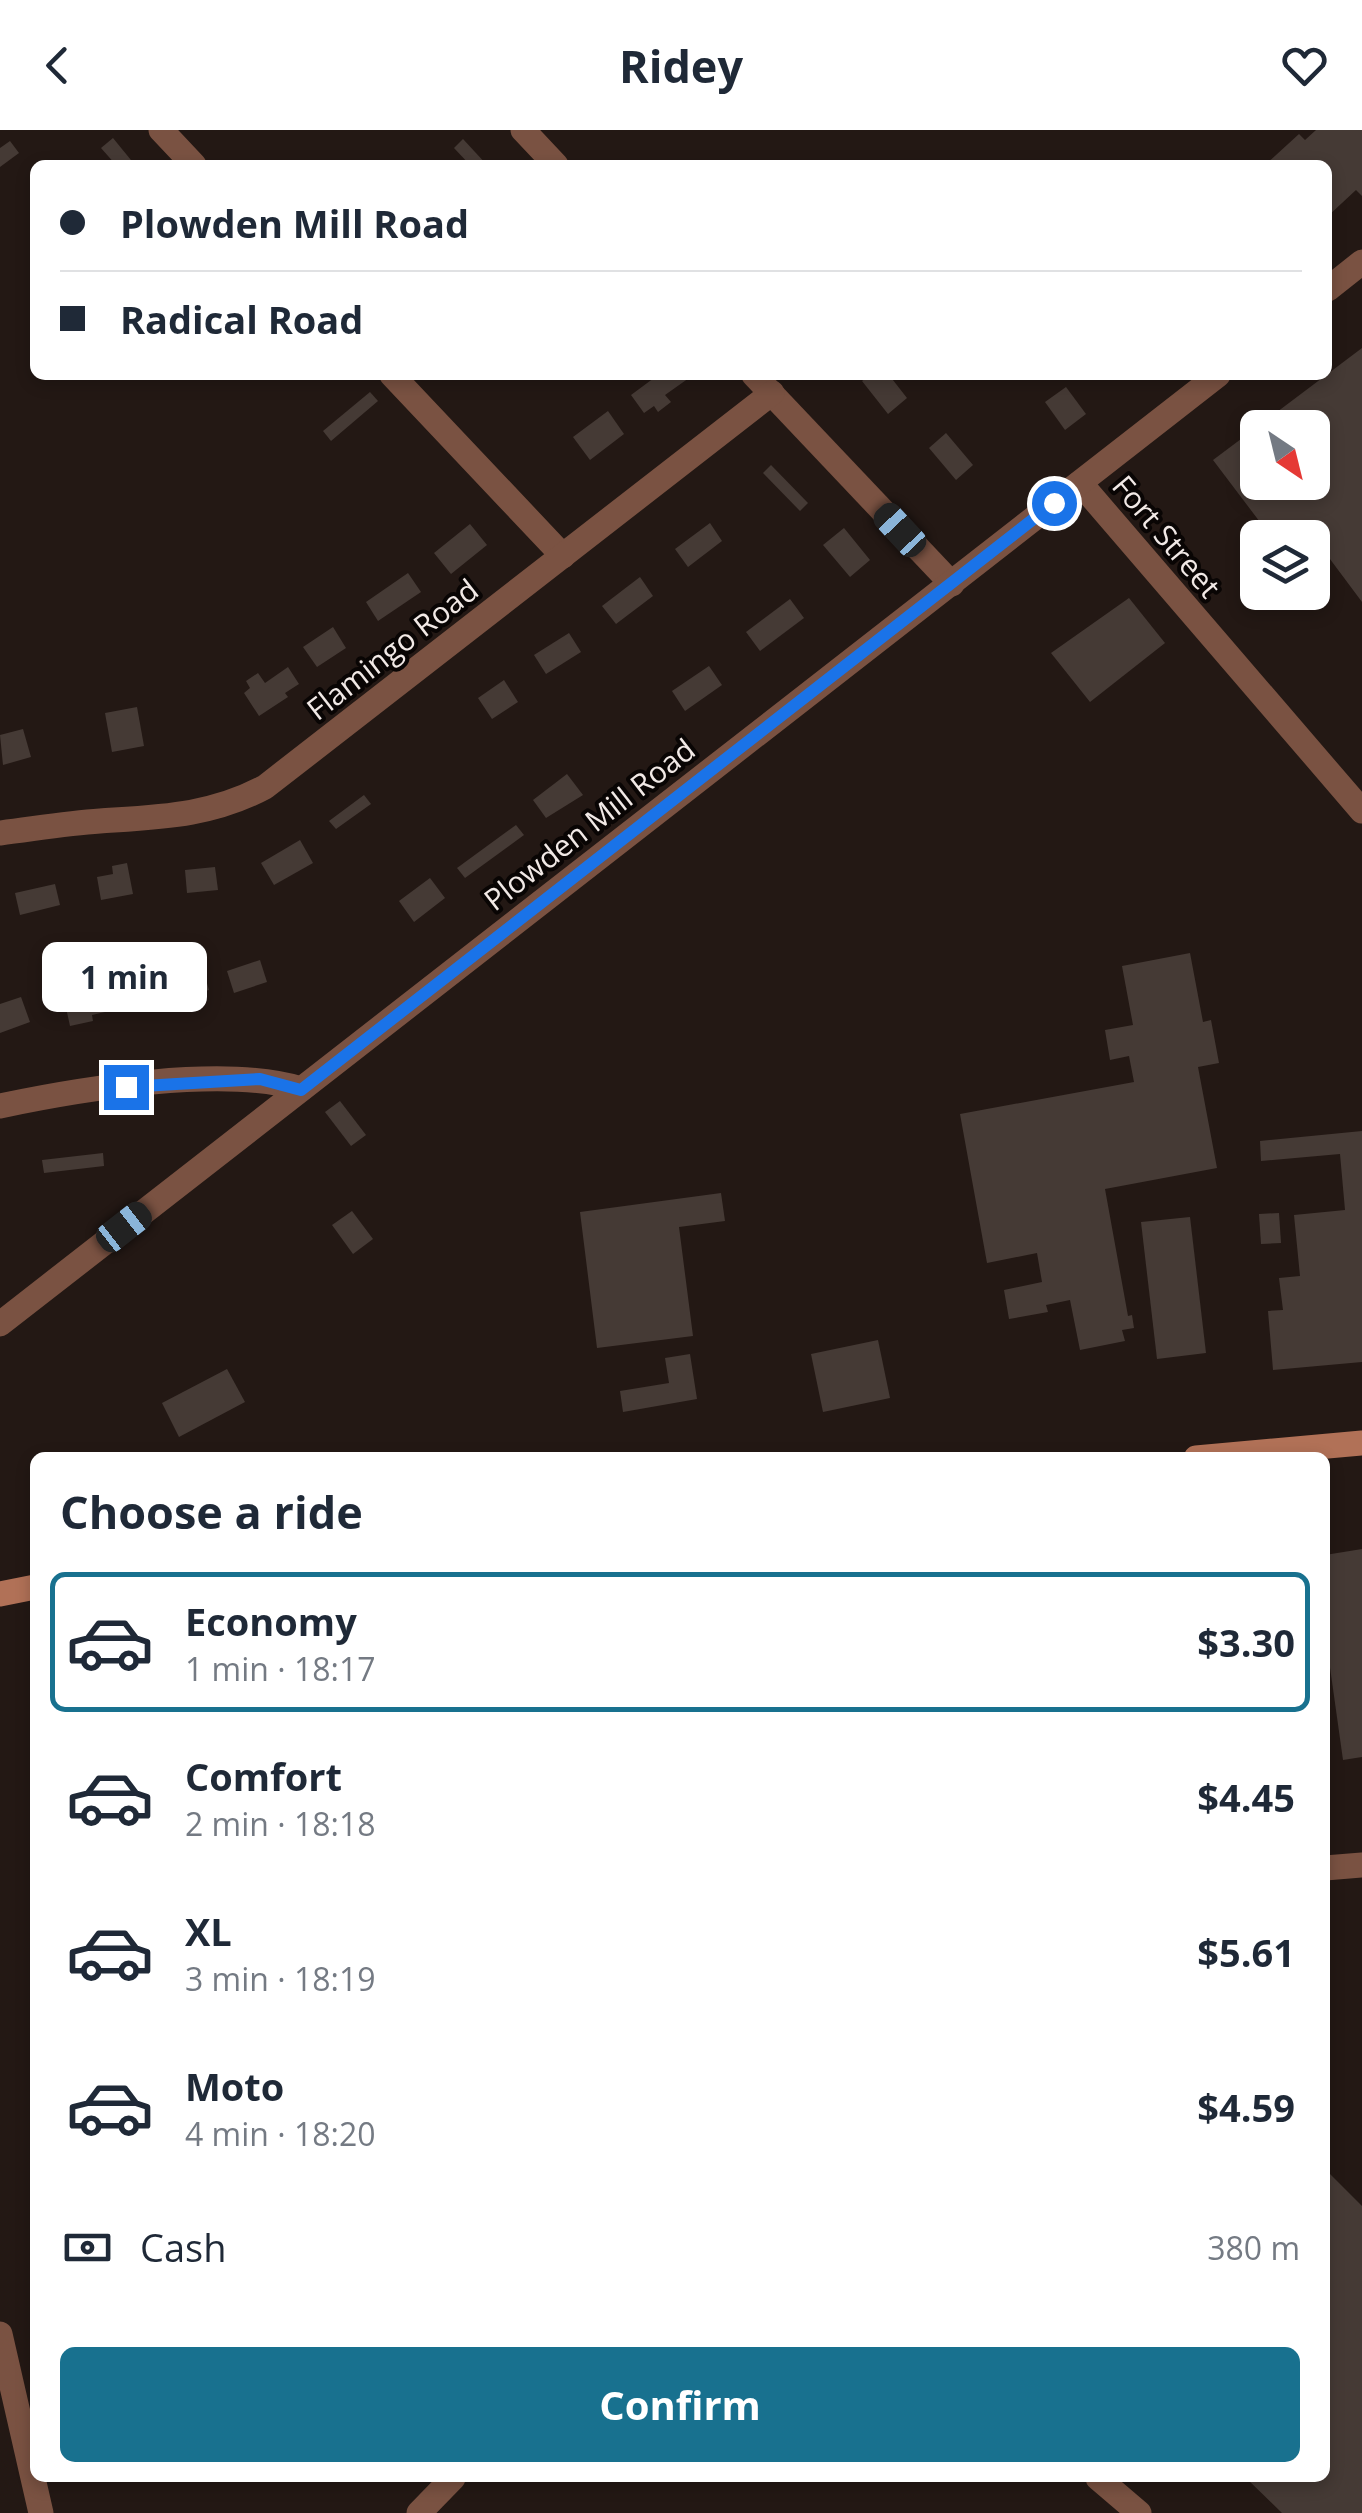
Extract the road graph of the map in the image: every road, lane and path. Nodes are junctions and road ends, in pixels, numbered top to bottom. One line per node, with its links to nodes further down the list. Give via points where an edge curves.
1 (161, 130): 3 (street)
2 (523, 130): 4 (street)
3 (189, 160)
4 (551, 160)
5 (1362, 262): 6 (street)
6 (1332, 285)
7 (397, 380): 11 (street)
8 (1212, 380): 10 (street, Plowden Mill Road)
9 (763, 384): 11 (street, Flamingo Road); 12 (street, Flamingo Road)
10 (1080, 483): 12 (street, Plowden Mill Road); 13 (street, Fort Street)
11 (563, 556): 14 (street, Flamingo Road, via 314,752 247,796 181,817)
12 (952, 584): 15 (street, Plowden Mill Road)
13 (1362, 811)
14 (0, 834)
15 (301, 1090): 16 (street, via 260,1079 166,1083); 17 (street, Plowden Mill Road)
16 (0, 1106)
17 (0, 1324)
18 (1362, 1443): 19 (main road)
19 (1262, 1452)
20 (30, 1588): 21 (main road)
21 (0, 1594)
22 (1362, 1864): 23 (street)
23 (1330, 1867)
24 (0, 2334): 25 (street)
25 (30, 2465)
26 (34, 2482): 29 (street)
27 (449, 2482): 30 (street)
28 (1103, 2482): 31 (street)
29 (41, 2513)
30 (420, 2513)
31 (1139, 2513)

